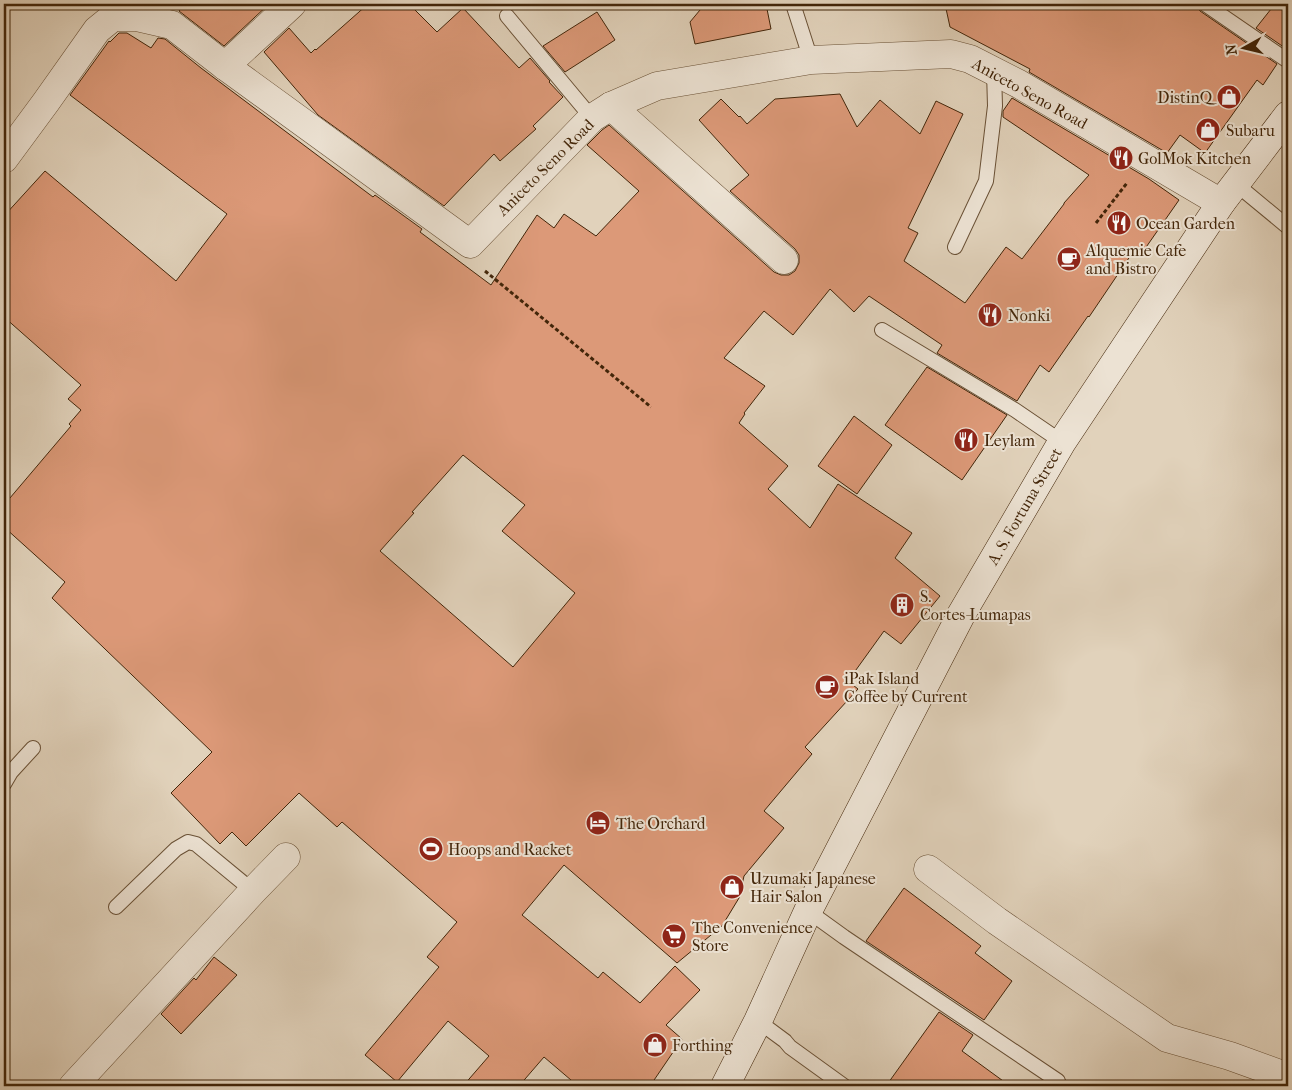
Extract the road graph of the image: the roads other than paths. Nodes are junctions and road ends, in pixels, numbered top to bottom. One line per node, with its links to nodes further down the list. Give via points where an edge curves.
1 (292, 4): 7 (street)
2 (793, 4): 5 (lane)
3 (1205, 4): 6 (lane)
4 (507, 16): 9 (lane)
5 (811, 60): 8 (street, Aniceto Seno Road, via 952,54); 9 (street, Aniceto Seno Road, via 657,86)
6 (1288, 61)
7 (225, 66): 9 (street, Aniceto Seno Road, via 470,244); 11 (street, via 172,25 137,17 113,17 96,30)
8 (994, 71): 12 (street, Aniceto Seno Road, via 1146,158); 14 (lane, via 995,106 986,180)
9 (602, 112): 15 (street)
10 (1287, 118): 12 (street, A. S. Fortuna Street)
11 (4, 158)
12 (1228, 194): 13 (lane); 17 (street, A. S. Fortuna Street)
13 (1288, 227)
14 (954, 247)
15 (784, 260)
16 (882, 330): 17 (lane)
17 (1062, 442): 24 (street, A. S. Fortuna Street, via 962,613)
18 (33, 748): 19 (lane)
19 (4, 784)
20 (286, 857): 22 (street)
21 (928, 869): 26 (street, via 1167,1038)
22 (252, 891): 23 (lane, via 196,844 188,842 176,849); 28 (street)
23 (116, 907)
24 (808, 911): 25 (street, A. S. Fortuna Street); 27 (lane)
25 (758, 1021): 29 (street, A. S. Fortuna Street); 30 (lane)
26 (1288, 1077)
27 (1058, 1081)
28 (73, 1086)
29 (725, 1086)
30 (844, 1086)

